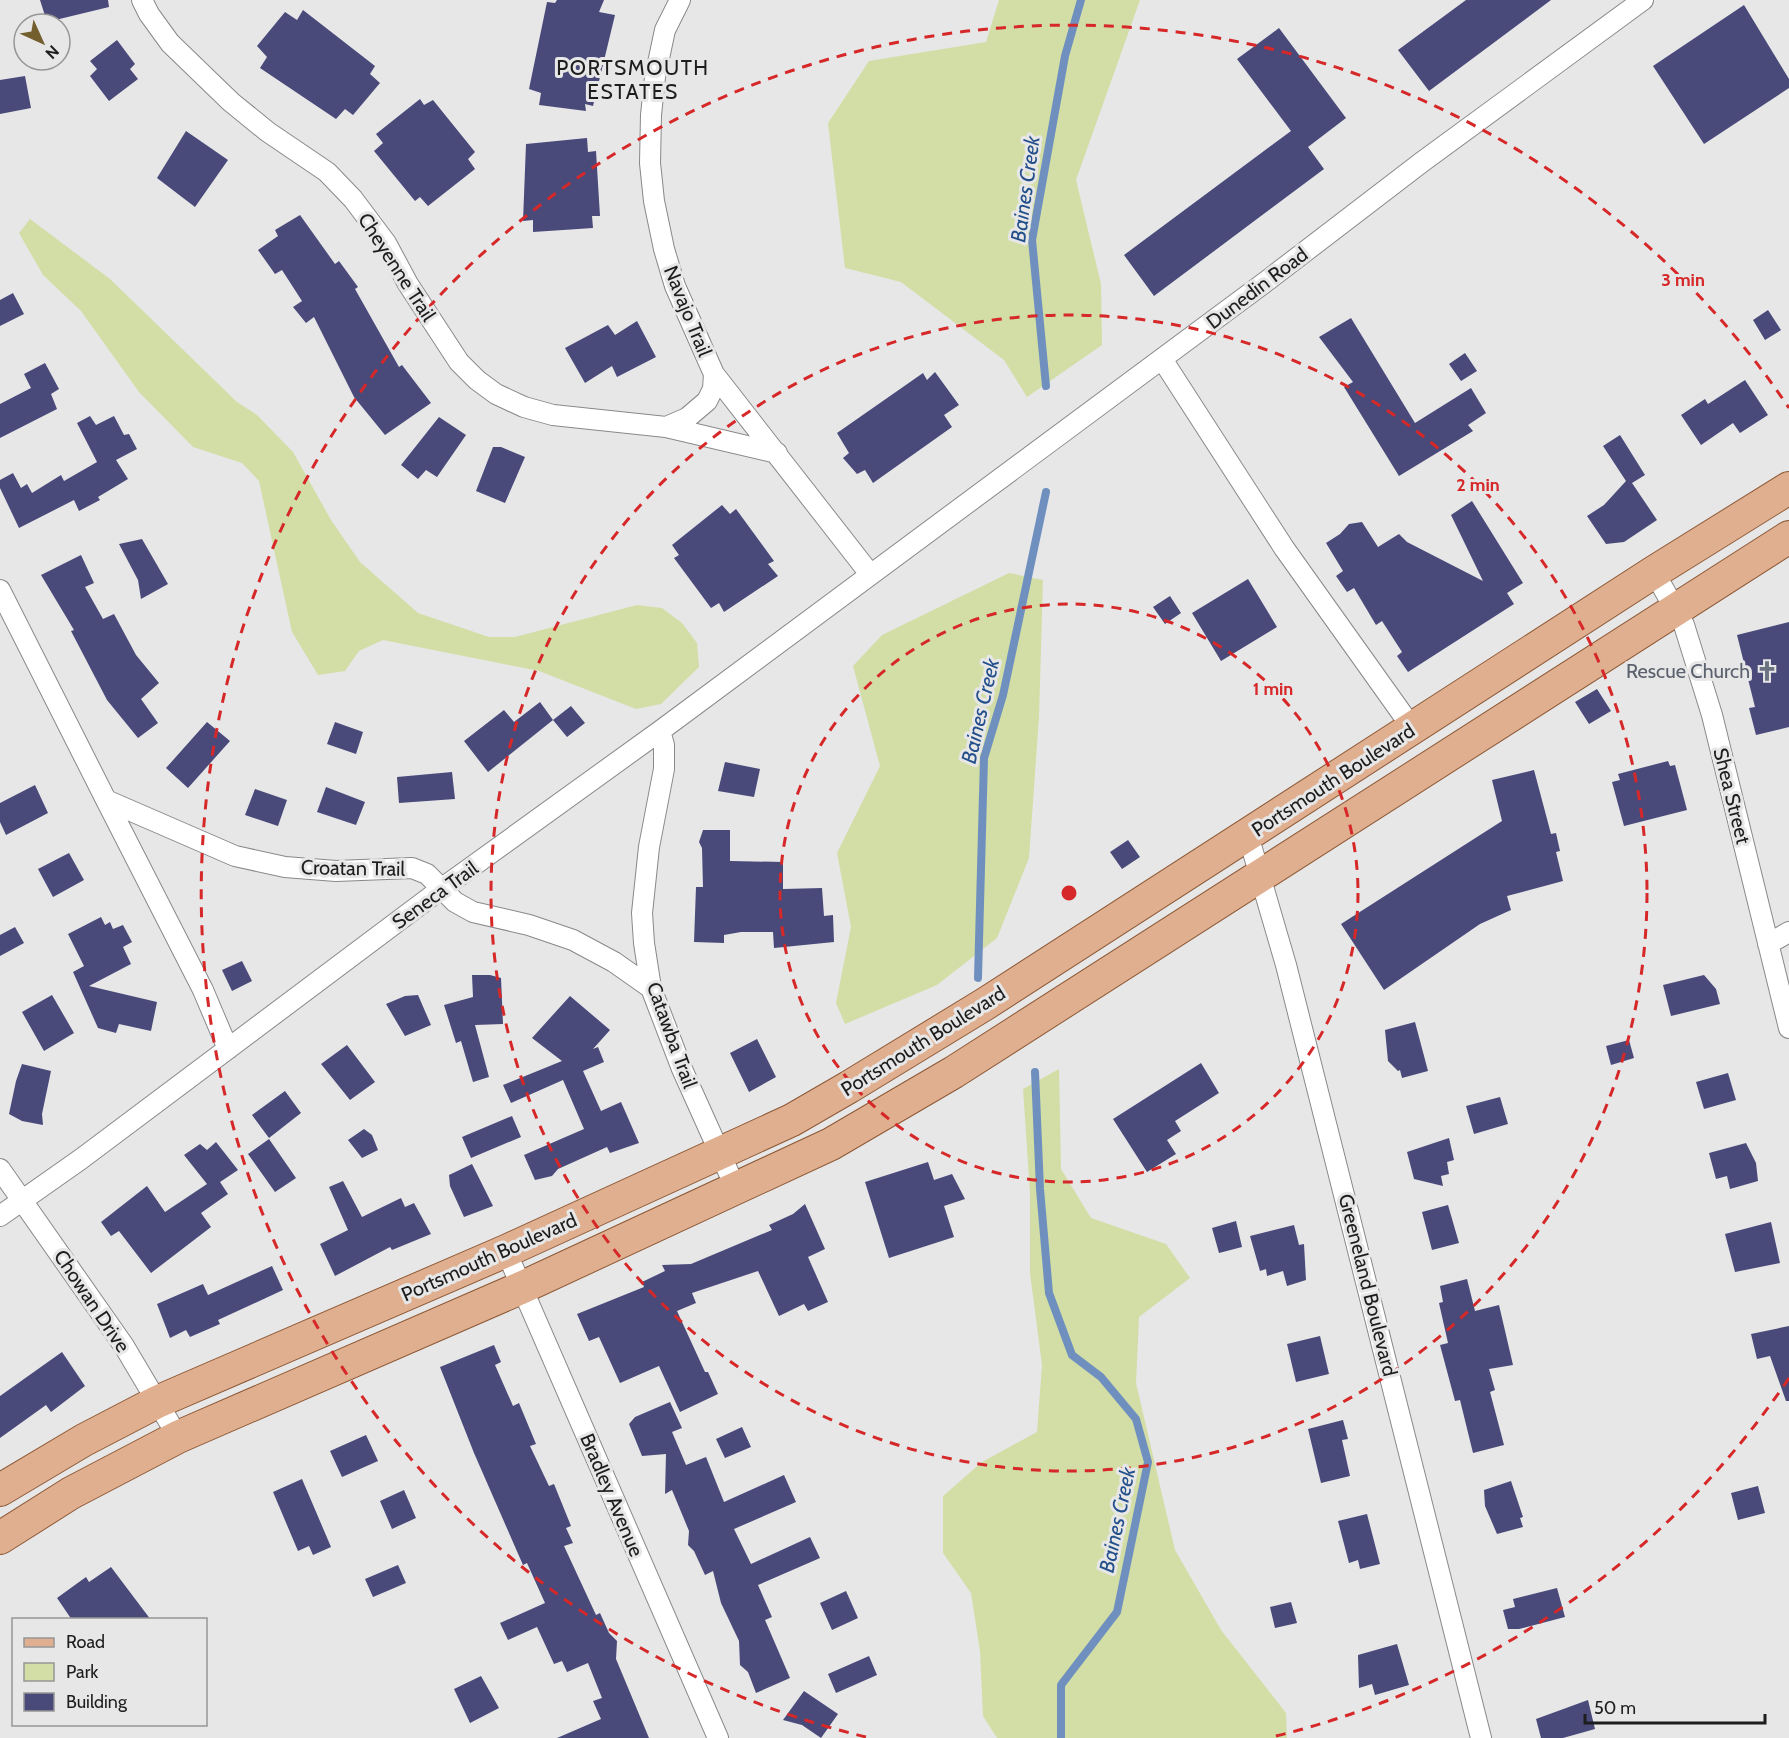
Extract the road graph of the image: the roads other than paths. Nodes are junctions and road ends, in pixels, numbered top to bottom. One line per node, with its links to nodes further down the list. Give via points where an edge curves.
1 (142, 0): 6 (street, Cheyenne Trail, via 171,43 231,102 327,172 353,198 386,243 459,363 477,380 524,407 554,415)
2 (680, 0): 5 (street, Navajo Trail, via 665,30 655,76 650,163 654,201 675,286)
3 (1643, 0): 4 (street, Dunedin Road)
4 (1162, 359): 11 (street, Dunedin Road); 14 (street, via 1284,548)
5 (714, 374): 6 (street, via 707,401 687,418); 7 (street, Navajo Trail)
6 (666, 427): 7 (street, Cheyenne Trail)
7 (777, 453): 11 (street, Navajo Trail)
8 (1789, 488): 10 (main road, Portsmouth Boulevard)
9 (1789, 537): 13 (main road, Portsmouth Boulevard)
10 (1654, 572): 13 (street, Shea Street); 14 (main road, Portsmouth Boulevard)
11 (870, 574): 15 (street, Seneca Trail)
12 (0, 590): 16 (street)
13 (1675, 609): 18 (main road, Portsmouth Boulevard); 21 (street, Shea Street, via 1684,625 1723,754)
14 (1413, 729): 17 (main road, Portsmouth Boulevard)
15 (660, 731): 19 (street, Seneca Trail); 22 (street, Catawba Trail, via 664,769 649,847 642,913)
16 (106, 800): 19 (street, Croatan Trail, via 235,856 285,867 336,871 412,868 427,874); 24 (street, via 203,990)
17 (1248, 834): 18 (street, Greeneland Boulevard); 25 (main road, Portsmouth Boulevard, via 849,1087 792,1120)
18 (1260, 875): 27 (main road, Portsmouth Boulevard, via 954,1072 831,1144); 37 (street, Greeneland Boulevard)
19 (441, 889): 22 (street, Croatan Trail, via 473,912 573,940); 24 (street, Seneca Trail)
20 (1789, 932): 21 (street)
21 (1768, 944): 23 (street, Shea Street)
22 (651, 988): 25 (street, Catawba Trail)
23 (1789, 1028)
24 (228, 1049): 28 (street, Seneca Trail)
25 (719, 1152): 27 (street, Catawba Trail); 30 (main road, Portsmouth Boulevard)
26 (0, 1169): 28 (street, Chowan Drive)
27 (736, 1189): 31 (main road, Portsmouth Boulevard)
28 (22, 1200): 29 (street, Seneca Trail); 32 (street, Chowan Drive, via 124,1346)
29 (0, 1216)
30 (506, 1251): 31 (street, Bradley Avenue); 32 (main road, Portsmouth Boulevard)
31 (523, 1287): 33 (main road, Portsmouth Boulevard); 36 (street, Bradley Avenue)
32 (157, 1402): 33 (street, Chowan Drive); 34 (main road, Portsmouth Boulevard)
33 (178, 1437): 35 (main road, Portsmouth Boulevard, via 71,1493)
34 (0, 1490)
35 (0, 1538)
36 (718, 1738)
37 (1481, 1738)

